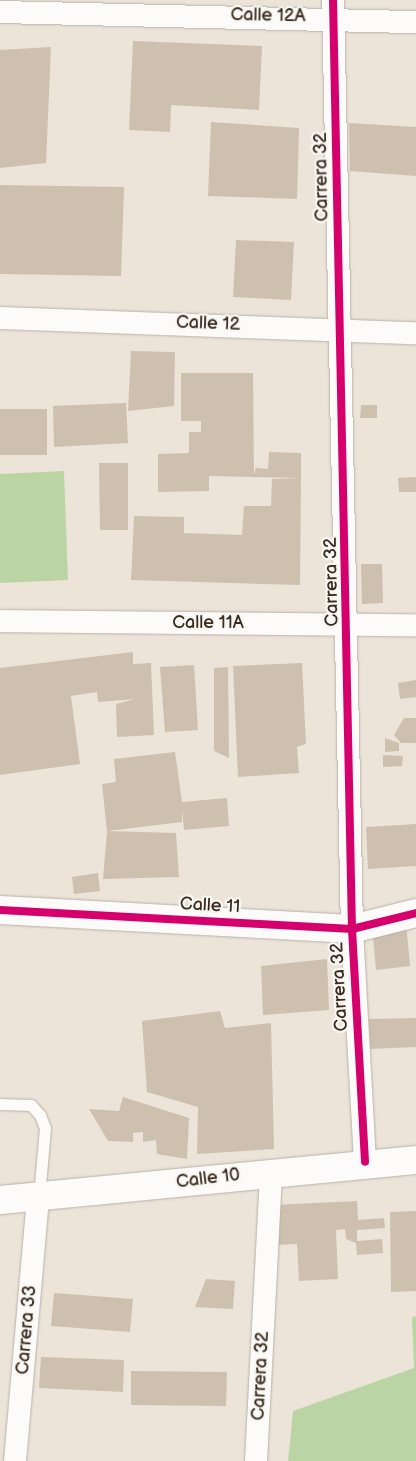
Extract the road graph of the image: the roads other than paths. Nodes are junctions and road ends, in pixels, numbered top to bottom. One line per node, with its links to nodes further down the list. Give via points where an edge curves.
1 (333, 8): 2 (street, Calle 12A); 3 (street, Calle 12A); 5 (street, Carrera 32)
2 (0, 12)
3 (416, 22)
4 (0, 318): 5 (street, Calle 12)
5 (340, 328): 6 (street, Calle 12); 8 (street, Carrera 32)
6 (416, 333)
7 (0, 621): 8 (street, Calle 11A)
8 (348, 624): 9 (street, Calle 11A); 12 (street, Carrera 32)
9 (416, 625)
10 (0, 910): 12 (street, Calle 11)
11 (416, 913): 12 (street, Calle 11)
12 (352, 929): 15 (street, Carrera 32)
13 (0, 1104): 17 (lane, via 31,1105 40,1115 45,1128)
14 (416, 1160): 15 (street, Calle 10)
15 (365, 1162): 16 (street, Calle 10)
16 (271, 1172): 17 (street, Calle 10); 20 (street, Carrera 32)
17 (38, 1198): 18 (street, Calle 10); 19 (street, Carrera 33)
18 (0, 1200)
19 (15, 1461)
20 (256, 1461)

